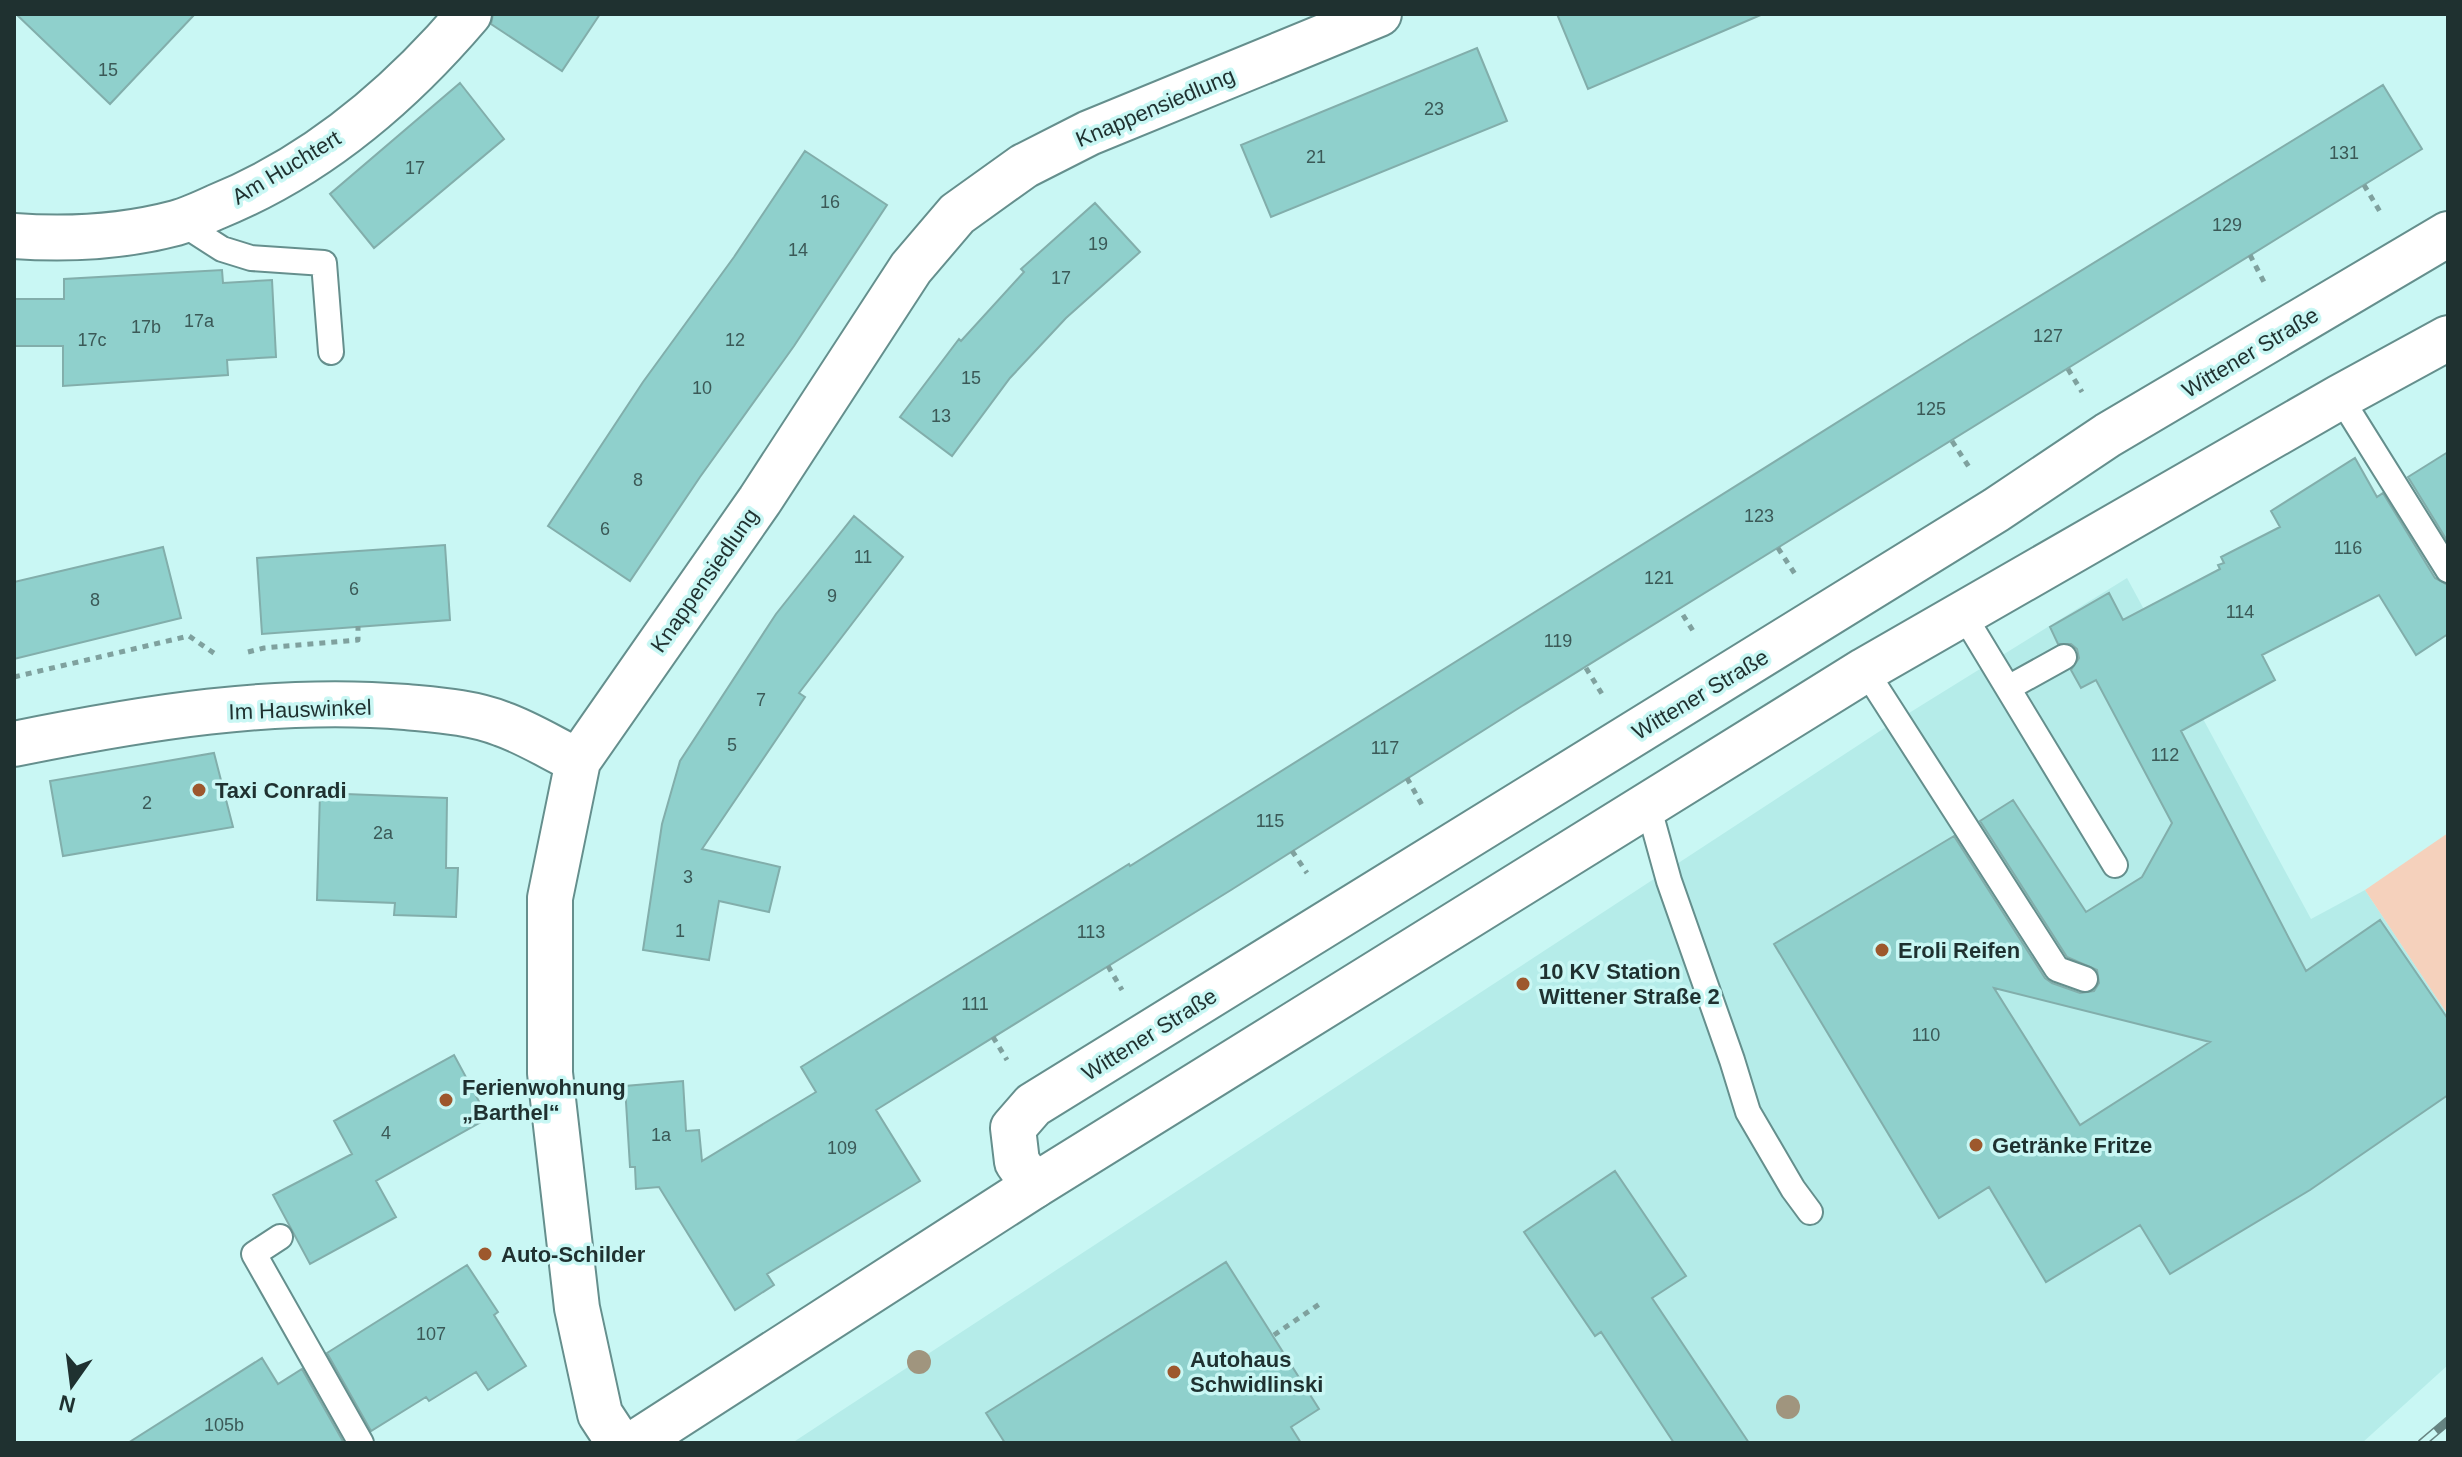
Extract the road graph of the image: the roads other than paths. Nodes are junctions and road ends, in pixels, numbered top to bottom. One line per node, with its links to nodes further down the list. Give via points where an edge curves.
1 (469, 14): 3 (street, Am Huchtert, via 392,95 315,154 249,194)
2 (1379, 14): 15 (street, Knappensiedlung, via 1089,133 1024,166 957,214 911,268 760,500)
3 (180, 222): 5 (street, Am Huchtert, via 129,233 54,239); 7 (lane, via 222,249 251,258 324,263)
4 (2448, 234): 19 (street, Wittener Straße, via 2108,435 1917,560 1033,1105 1013,1128 1017,1162)
5 (14, 236)
6 (2448, 338): 8 (street)
7 (331, 352)
8 (2340, 397): 9 (lane); 10 (street)
9 (2448, 570)
10 (1963, 614): 12 (street); 13 (lane)
11 (2064, 657): 13 (lane)
12 (1865, 670): 16 (street); 18 (lane, via 2057,969)
13 (2008, 688): 17 (lane)
14 (14, 744): 15 (street, Im Hauswinkel, via 103,726 238,710 368,704 439,710 501,723)
15 (578, 761): 23 (street, Knappensiedlung, via 550,898 550,1073 577,1308 600,1414)
16 (1648, 805): 19 (street); 20 (lane, via 1748,1112)
17 (2115, 865)
18 (2085, 979)
19 (1034, 1186): 24 (street)
20 (1810, 1212)
21 (280, 1237): 22 (lane, via 254,1254)
22 (361, 1443)
23 (619, 1443)
24 (635, 1443)

